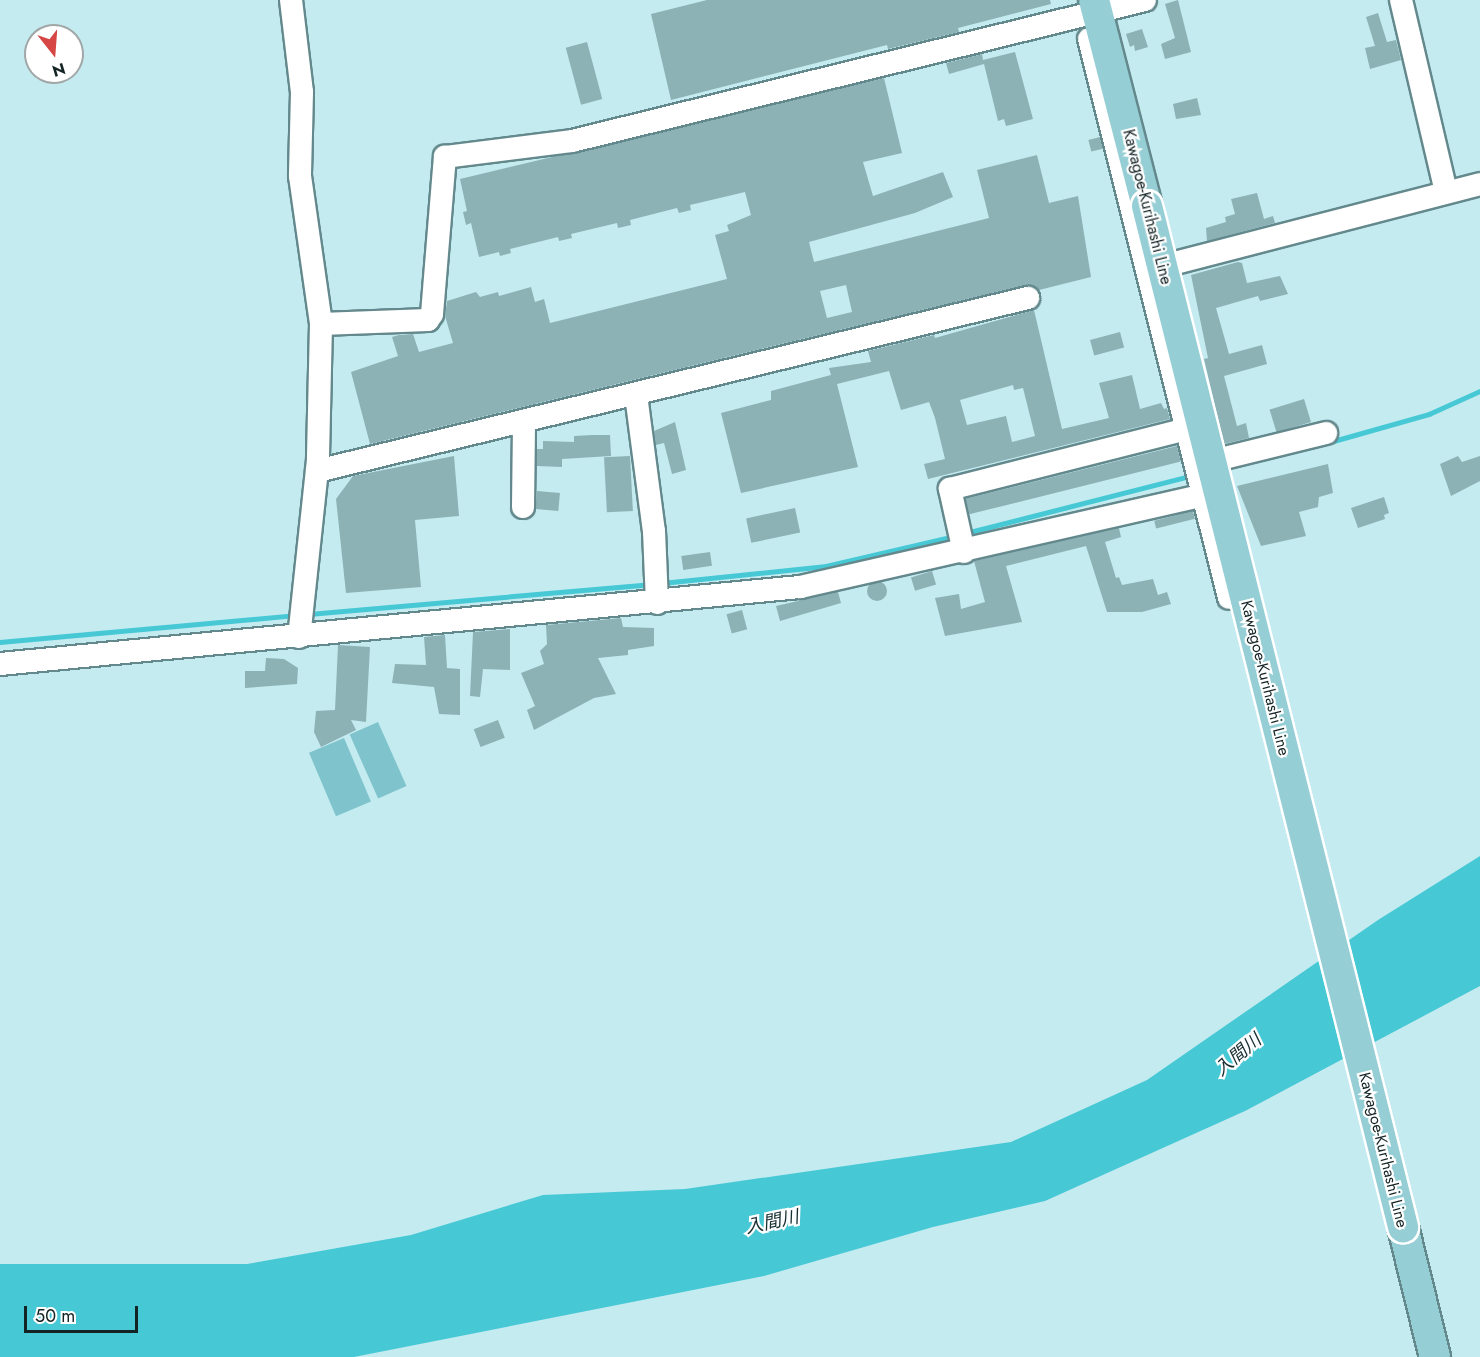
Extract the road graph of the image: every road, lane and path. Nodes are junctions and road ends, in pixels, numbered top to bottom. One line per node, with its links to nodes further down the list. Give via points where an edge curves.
1 (291, 0): 9 (street, via 302,92 300,176)
2 (1145, 0): 4 (street)
3 (1401, 0): 6 (street)
4 (1096, 6): 7 (street, via 1116,33); 9 (street, via 572,141 445,157 432,314 428,320); 11 (street, via 1088,34); 24 (main road, Kawagoe-Kurihashi Line, bridge)
5 (1480, 184): 6 (street)
6 (1446, 192): 7 (street)
7 (1174, 263): 11 (street, via 1196,353 1193,368)
8 (1028, 298): 10 (street)
9 (321, 324): 16 (street)
10 (636, 394): 12 (street); 21 (street, via 654,531)
11 (1177, 394): 13 (street)
12 (524, 422): 16 (street); 18 (street)
13 (1187, 429): 15 (street); 19 (street, via 950,489)
14 (1326, 433): 15 (street)
15 (1196, 465): 17 (street)
16 (317, 471): 22 (street)
17 (1204, 495): 19 (street); 20 (street)
18 (523, 507)
19 (964, 552): 21 (street, via 800,587)
20 (1229, 598)
21 (657, 603): 22 (street)
22 (299, 637): 23 (street)
23 (0, 664)
24 (1435, 1357)

